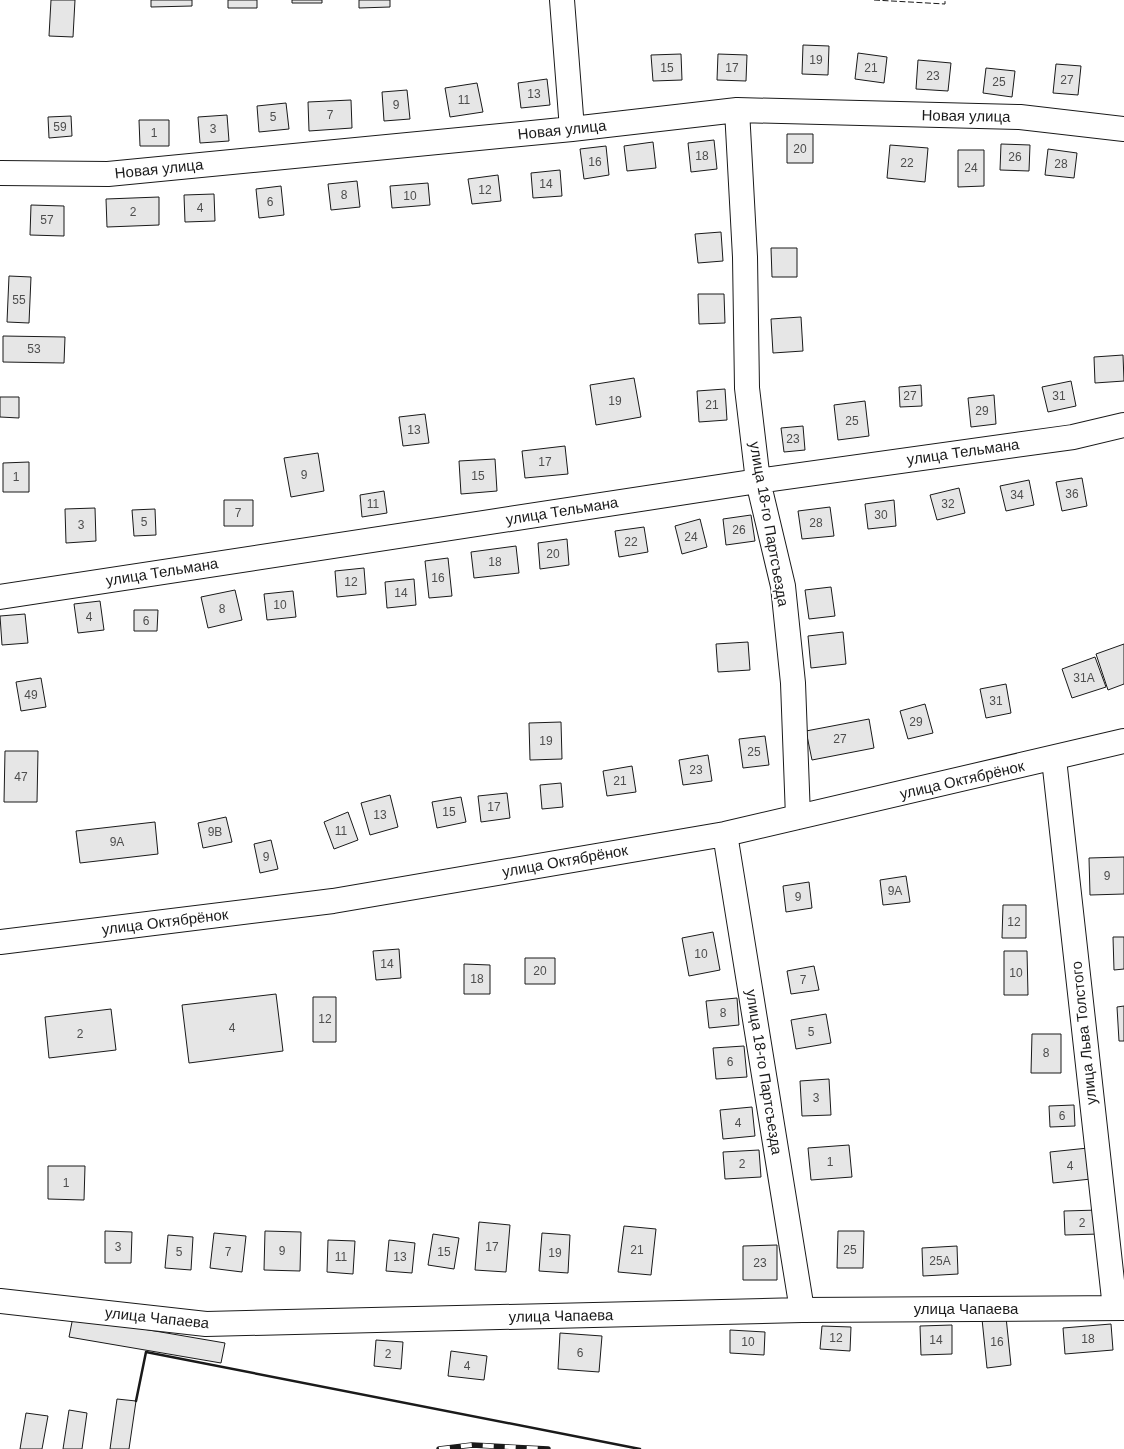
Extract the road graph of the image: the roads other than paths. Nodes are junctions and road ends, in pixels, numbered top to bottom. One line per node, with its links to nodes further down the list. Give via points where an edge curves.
1 (562, 0): 3 (street)
2 (737, 110): 3 (street, Новая улица); 4 (street, Новая улица, via 1020,117); 7 (street, улица 18-го Партсъезда, via 746,256 747,388)
3 (572, 129): 5 (street, Новая улица, via 108,174)
4 (1124, 129)
5 (0, 174)
6 (1124, 424): 7 (street, улица Тельмана, via 1073,437)
7 (758, 481): 8 (street, улица Тельмана); 11 (street, улица 18-го Партсъезда, via 783,586 793,683)
8 (0, 597)
9 (1124, 741): 10 (street, улица Октябрёнок)
10 (1054, 759): 11 (street, улица Октябрёнок); 15 (street, улица Льва Толстого)
11 (798, 817): 12 (street, улица Октябрёнок)
12 (725, 834): 13 (street, улица Октябрёнок, via 333,901); 16 (street, улица 18-го Партсъезда)
13 (0, 942)
14 (0, 1301): 16 (street, улица Чапаева, via 206,1324)
15 (1120, 1308): 16 (street, улица Чапаева)
16 (802, 1310)

